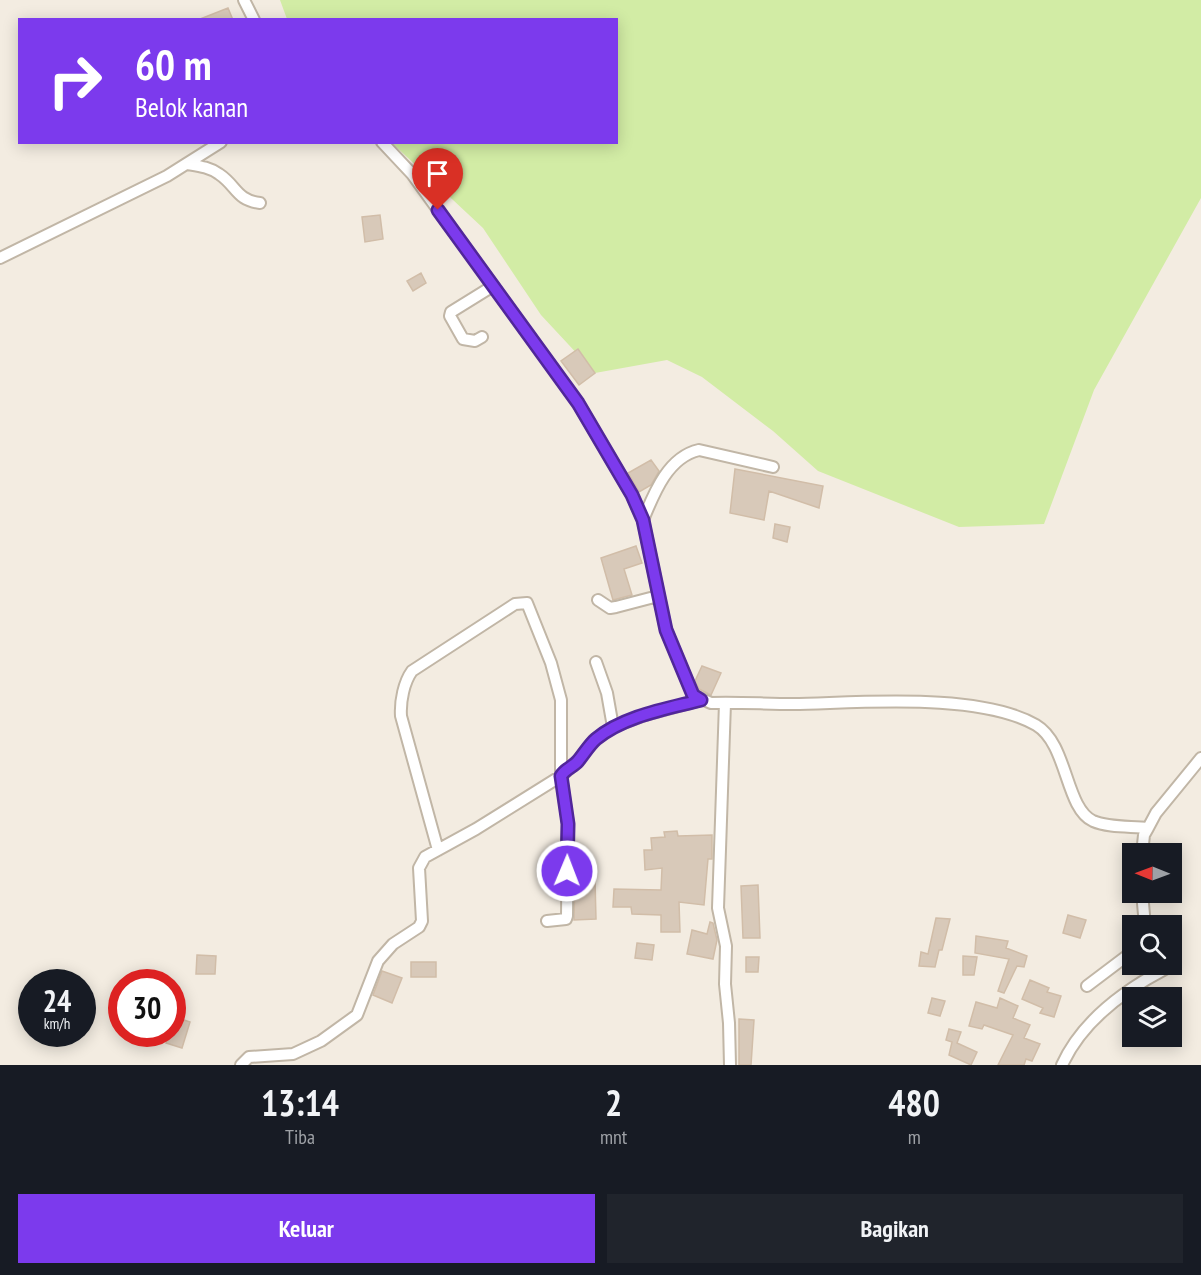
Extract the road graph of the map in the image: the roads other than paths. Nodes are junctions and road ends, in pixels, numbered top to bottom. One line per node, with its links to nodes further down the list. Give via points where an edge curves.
1 (244, 0): 2 (street)
2 (253, 18)
3 (218, 144): 5 (street)
4 (384, 144): 8 (street, via 412,174)
5 (187, 164): 6 (street, via 207,167 244,200); 7 (street)
6 (260, 202)
7 (0, 258)
8 (493, 286): 9 (street, via 450,316 463,339 475,341); 11 (street, via 578,403)
9 (482, 337)
10 (773, 467): 11 (street, via 699,450 689,452 666,474)
11 (643, 520): 12 (street)
12 (658, 596): 13 (street, via 610,608); 15 (street, via 678,660 693,695)
13 (598, 600)
14 (596, 662): 17 (street)
15 (701, 700): 16 (street); 17 (street)
16 (725, 703): 20 (street, via 909,701 1012,714 1039,727 1056,747 1083,813 1108,825); 28 (street, via 718,908 726,946)
17 (613, 728): 19 (street, via 594,740)
18 (1201, 758): 20 (street)
19 (561, 776): 22 (street); 22 (street, via 561,700 530,605 515,604 407,678 401,716); 23 (street, via 568,824 567,916)
20 (1148, 828): 21 (street)
21 (1143, 843)
22 (438, 850): 27 (street, via 425,857 419,868 422,921 378,961 357,1015 321,1041 293,1054 249,1057)
23 (547, 921)
24 (1122, 960): 26 (street)
25 (1155, 975): 29 (street, via 1114,1000 1087,1026 1071,1045)
26 (1087, 986)
27 (241, 1065)
28 (730, 1065)
29 (1062, 1065)

